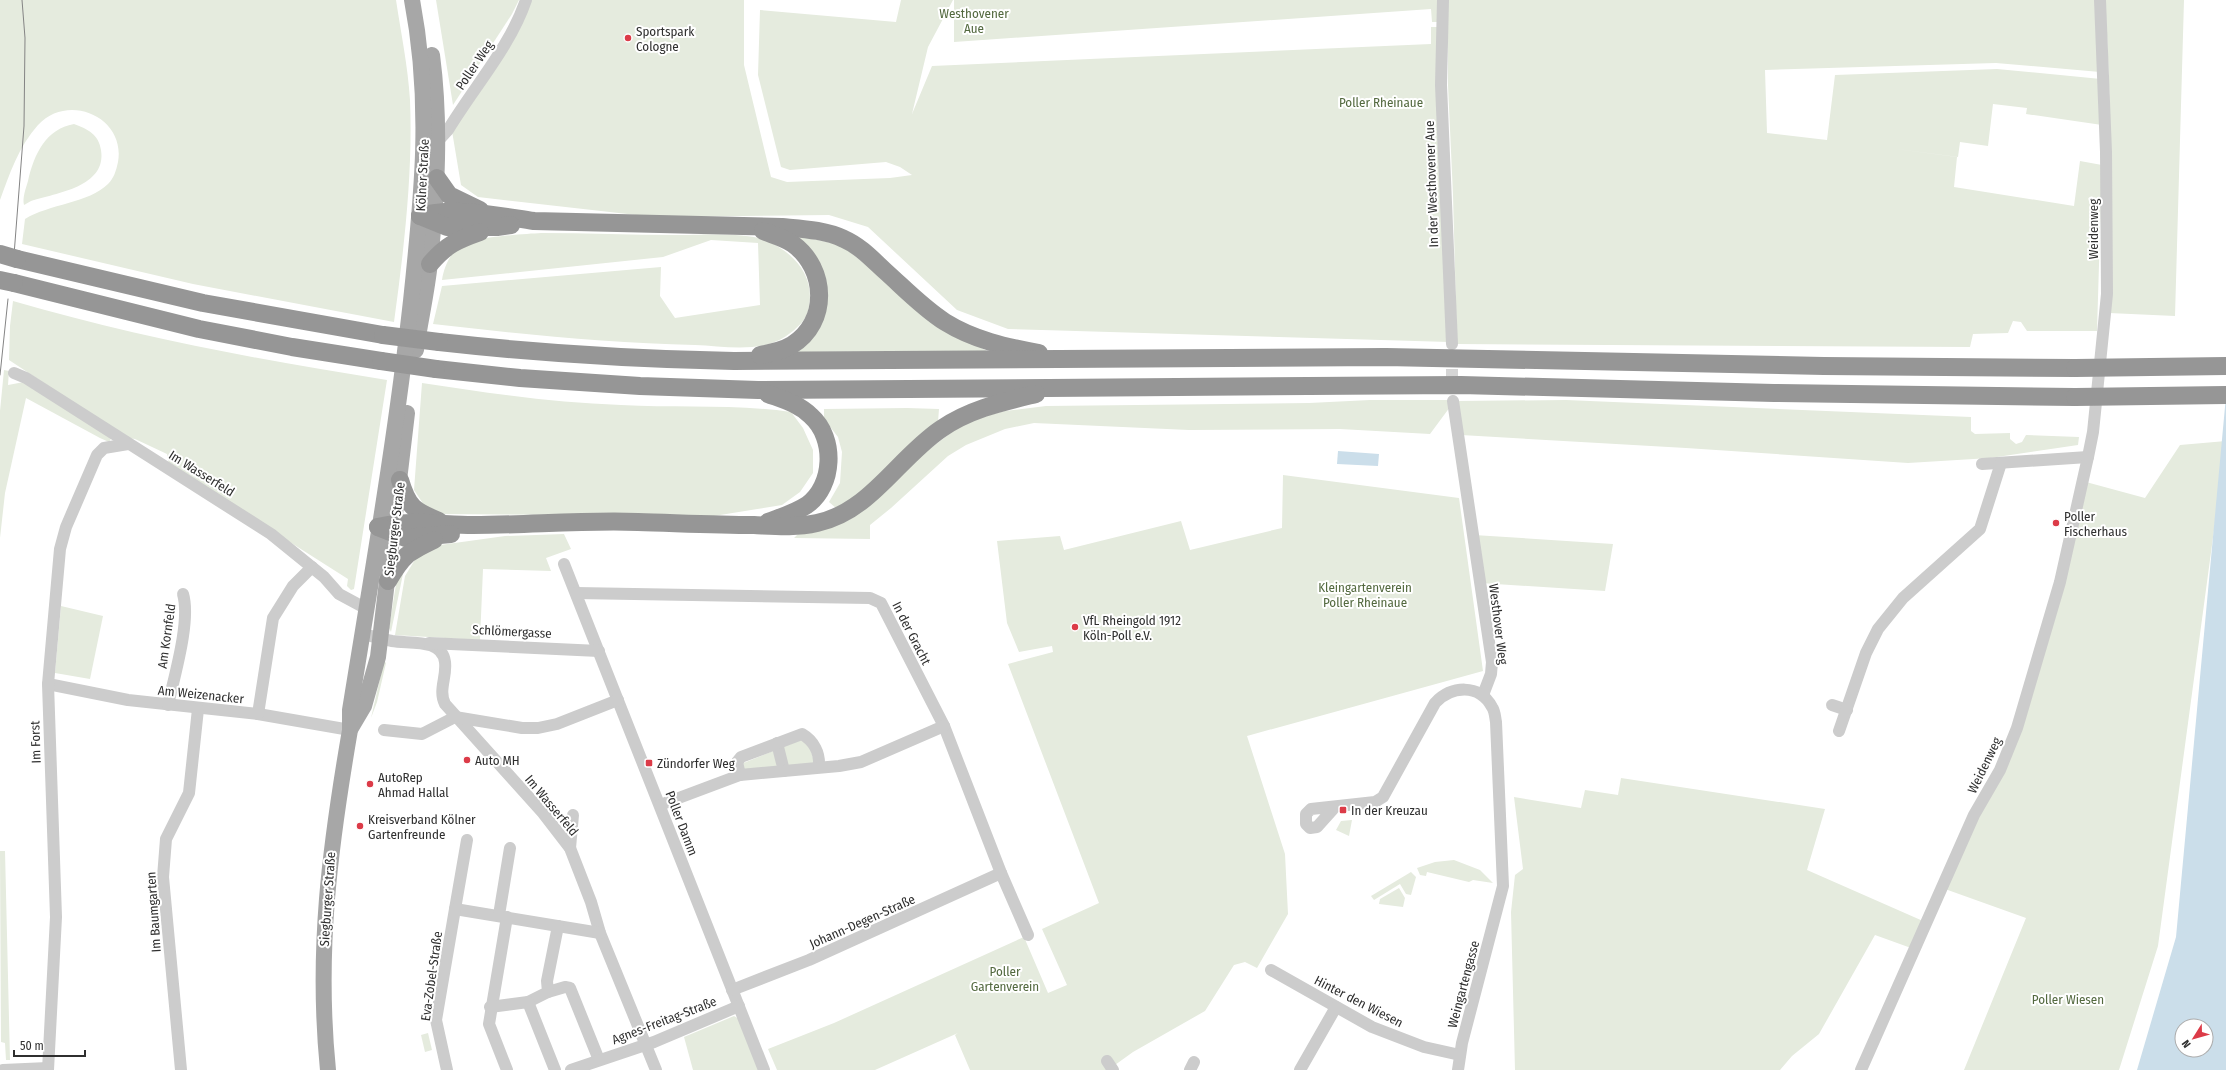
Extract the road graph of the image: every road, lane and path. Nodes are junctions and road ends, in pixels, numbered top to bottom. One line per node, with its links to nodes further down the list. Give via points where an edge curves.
1 (412, 0): 8 (main road, Kölner Straße, via 423,74)
2 (423, 0): 6 (main road, Kölner Straße, via 434,72)
3 (526, 0): 6 (street, Poller Weg, via 508,40 448,130)
4 (1443, 0): 15 (street, In der Westhovener Aue, via 1440,85)
5 (2100, 0): 26 (street, Weidenweg, via 2106,152 2107,294 2093,432)
6 (437, 142): 7 (main road, Kölner Straße)
7 (437, 178): 8 (main road, Kölner Straße); 9 (highway, via 454,199)
8 (429, 217): 9 (highway, via 447,227); 12 (main road, Kölner Straße); 16 (main road, Kölner Straße)
9 (496, 221): 10 (highway); 12 (highway, via 458,239 443,249)
10 (752, 228): 17 (highway, via 782,227 822,231 845,239 866,253 945,322 966,333 995,344); 18 (highway, via 793,244 807,257 817,274 820,291 819,310 812,324 792,344 779,351)
11 (8, 256): 18 (highway, bridge, via 203,303 383,335 510,350 637,359)
12 (430, 264): 14 (main road, Kölner Straße)
13 (7, 282): 22 (highway, bridge, via 199,329 292,347 436,369 520,378)
14 (420, 322): 29 (main road, Siegburger Straße)
15 (1452, 344)
16 (405, 350): 31 (main road, Siegburger Straße)
17 (1077, 360): 18 (highway); 19 (highway, bridge, via 1386,357 1824,366)
18 (734, 361)
19 (2226, 366)
20 (14, 373): 25 (street, Im Wasserfeld, via 26,378)
21 (1066, 386): 22 (highway); 23 (highway, bridge, via 1462,385 2075,397); 30 (highway, via 984,407 958,419 917,448 868,497 843,514 818,523 784,528)
22 (758, 390): 30 (highway, via 796,404 812,416 824,434 829,456 827,475 819,491 808,504 791,514)
23 (2226, 395)
24 (1452, 401): 44 (street, Westhover Weg, via 1492,662 1491,674)
25 (128, 444): 34 (street, Im Wasserfeld, via 271,534); 43 (street, Im Forst, via 104,448 96,455 66,527 60,549)
26 (2088, 457): 27 (street); 94 (street, Weidenweg, via 2060,582 2017,728 2000,770 1974,815)
27 (2001, 463): 28 (street); 49 (street, via 1980,530 1892,610 1878,629 1866,653)
28 (1982, 464)
29 (400, 480): 31 (main road, Siegburger Straße); 32 (highway, via 408,502 414,509)
30 (757, 526): 32 (highway, via 636,522 482,525)
31 (389, 528): 32 (highway); 35 (main road, Siegburger Straße); 38 (main road, Siegburger Straße)
32 (447, 530): 35 (highway, via 409,551 400,560)
33 (564, 564): 36 (street, Poller Damm)
34 (312, 567): 38 (street, Im Wasserfeld, via 339,594); 50 (street, via 292,586 273,618)
35 (388, 581): 40 (main road, Siegburger Straße)
36 (576, 592): 42 (street, Poller Damm); 52 (street, In der Gracht, via 876,599 885,610)
37 (183, 594): 46 (street, Am Kornfeld, via 186,602 185,616)
38 (365, 608): 39 (main road, Siegburger Straße)
39 (362, 634): 40 (street, Im Wasserfeld); 53 (main road, Siegburger Straße, via 350,710)
40 (380, 638): 41 (street, Im Wasserfeld); 53 (main road, Siegburger Straße, via 378,657 364,706)
41 (423, 643): 42 (street, Schlömergasse); 51 (street, Im Wasserfeld, via 438,649 443,656 445,667 442,699)
42 (599, 651): 45 (street, Poller Damm)
43 (48, 684): 46 (street, Am Weizenacker); 82 (street, Im Forst, via 56,917)
44 (1482, 695): 61 (street, via 1463,689 1441,696 1383,797 1375,802); 80 (street, Weingartengasse, via 1492,707 1496,722 1504,866 1503,891)
45 (618, 700): 51 (street, via 557,724 538,728 522,728); 60 (street, Poller Damm)
46 (168, 705): 48 (street, Am Weizenacker)
47 (1832, 705): 49 (street)
48 (198, 709): 50 (street, Am Weizenacker); 84 (street, Im Baumgarten, via 189,794 166,839 163,877)
49 (1847, 710): 55 (street)
50 (258, 714): 53 (street, Am Weizenacker)
51 (455, 717): 54 (street, via 422,734); 65 (street, Im Wasserfeld, via 543,813)
52 (944, 726): 57 (street, via 861,762); 66 (street, In der Gracht)
53 (350, 730): 85 (main road, Siegburger Straße, via 333,830 325,901 323,968)
54 (384, 730)
55 (1839, 731)
56 (777, 743): 57 (street, via 802,734 812,740 819,760); 58 (street); 59 (street, via 740,757 737,762)
57 (818, 767): 58 (street)
58 (784, 771): 59 (street)
59 (740, 775): 60 (street)
60 (660, 805): 73 (street, Poller Damm)
61 (1335, 807)
62 (573, 815): 65 (street)
63 (467, 840): 67 (street, Eva-Zobel-Straße)
64 (510, 848): 68 (street)
65 (570, 848): 70 (street, Im Wasserfeld)
66 (1001, 873): 71 (street, In der Gracht); 73 (street, Johann-Degen-Straße, via 809,960)
67 (455, 909): 68 (street); 86 (street, Eva-Zobel-Straße, via 436,1020)
68 (503, 916): 69 (street); 75 (street)
69 (558, 926): 70 (street); 74 (street, via 549,972)
70 (600, 933): 79 (street, Im Wasserfeld)
71 (1028, 936)
72 (1271, 970): 78 (street, Hinter den Wiesen)
73 (732, 990): 77 (street, Poller Damm)
74 (548, 992): 76 (street); 81 (street, via 568,987)
75 (490, 1006): 76 (street); 87 (street, via 489,1024)
76 (530, 1006): 88 (street)
77 (739, 1006): 79 (street, Agnes-Freitag-Straße); 91 (street, Poller Damm)
78 (1336, 1007): 80 (street, Hinter den Wiesen, via 1372,1027 1404,1040); 92 (street)
79 (646, 1044): 81 (street, Agnes-Freitag-Straße); 90 (street, Im Wasserfeld)
80 (1460, 1055): 93 (street, Weingartengasse)
81 (599, 1060): 89 (street, Agnes-Freitag-Straße)
82 (48, 1069): 83 (street)
83 (3, 1070)
84 (181, 1070)
85 (328, 1070)
86 (447, 1070)
87 (507, 1070)
88 (555, 1070)
89 (571, 1070)
90 (656, 1070)
91 (764, 1070)
92 (1300, 1070)
93 (1458, 1070)
94 (1861, 1070)

